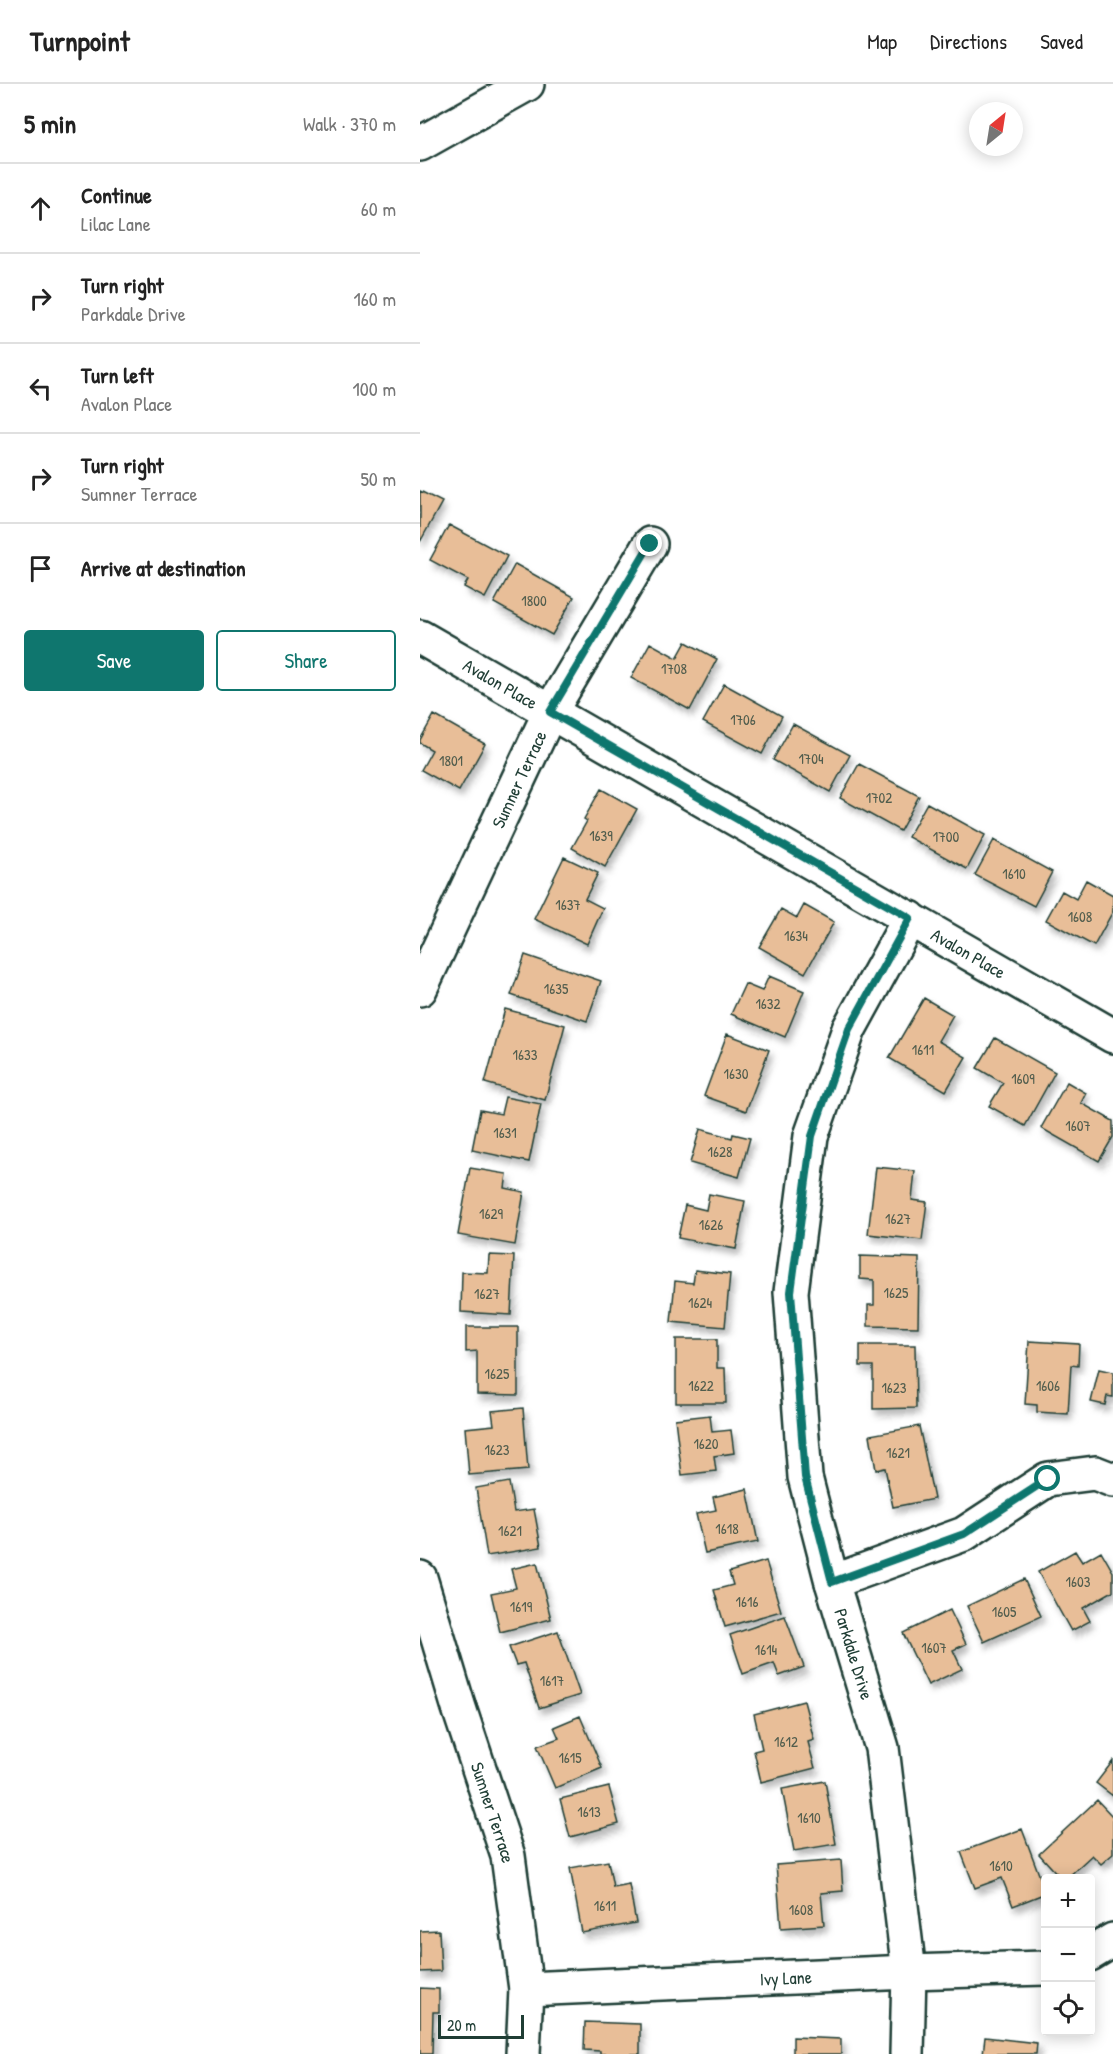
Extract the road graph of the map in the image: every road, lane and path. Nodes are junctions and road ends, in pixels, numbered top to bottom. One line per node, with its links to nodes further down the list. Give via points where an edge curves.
1 (526, 84): 2 (street)
2 (420, 144)
3 (650, 544): 5 (street, Sumner Terrace)
4 (420, 637): 5 (street, Avalon Place)
5 (550, 712): 6 (street, Avalon Place); 7 (street, Sumner Terrace)
6 (910, 918): 8 (street, Avalon Place); 11 (street, Parkdale Drive, via 849,1029 812,1136 791,1292 805,1477)
7 (420, 989)
8 (1113, 1036)
9 (1113, 1480): 11 (street, via 1095,1473 1048,1479 964,1534)
10 (420, 1578): 14 (street, Sumner Terrace, via 508,1856)
11 (832, 1582): 13 (street, Parkdale Drive, via 882,1748)
12 (1041, 1968): 13 (street, Ivy Lane)
13 (909, 1972): 14 (street, Ivy Lane); 16 (street, Parkdale Drive)
14 (526, 1989): 15 (street, Sumner Terrace)
15 (523, 2054)
16 (907, 2054)

